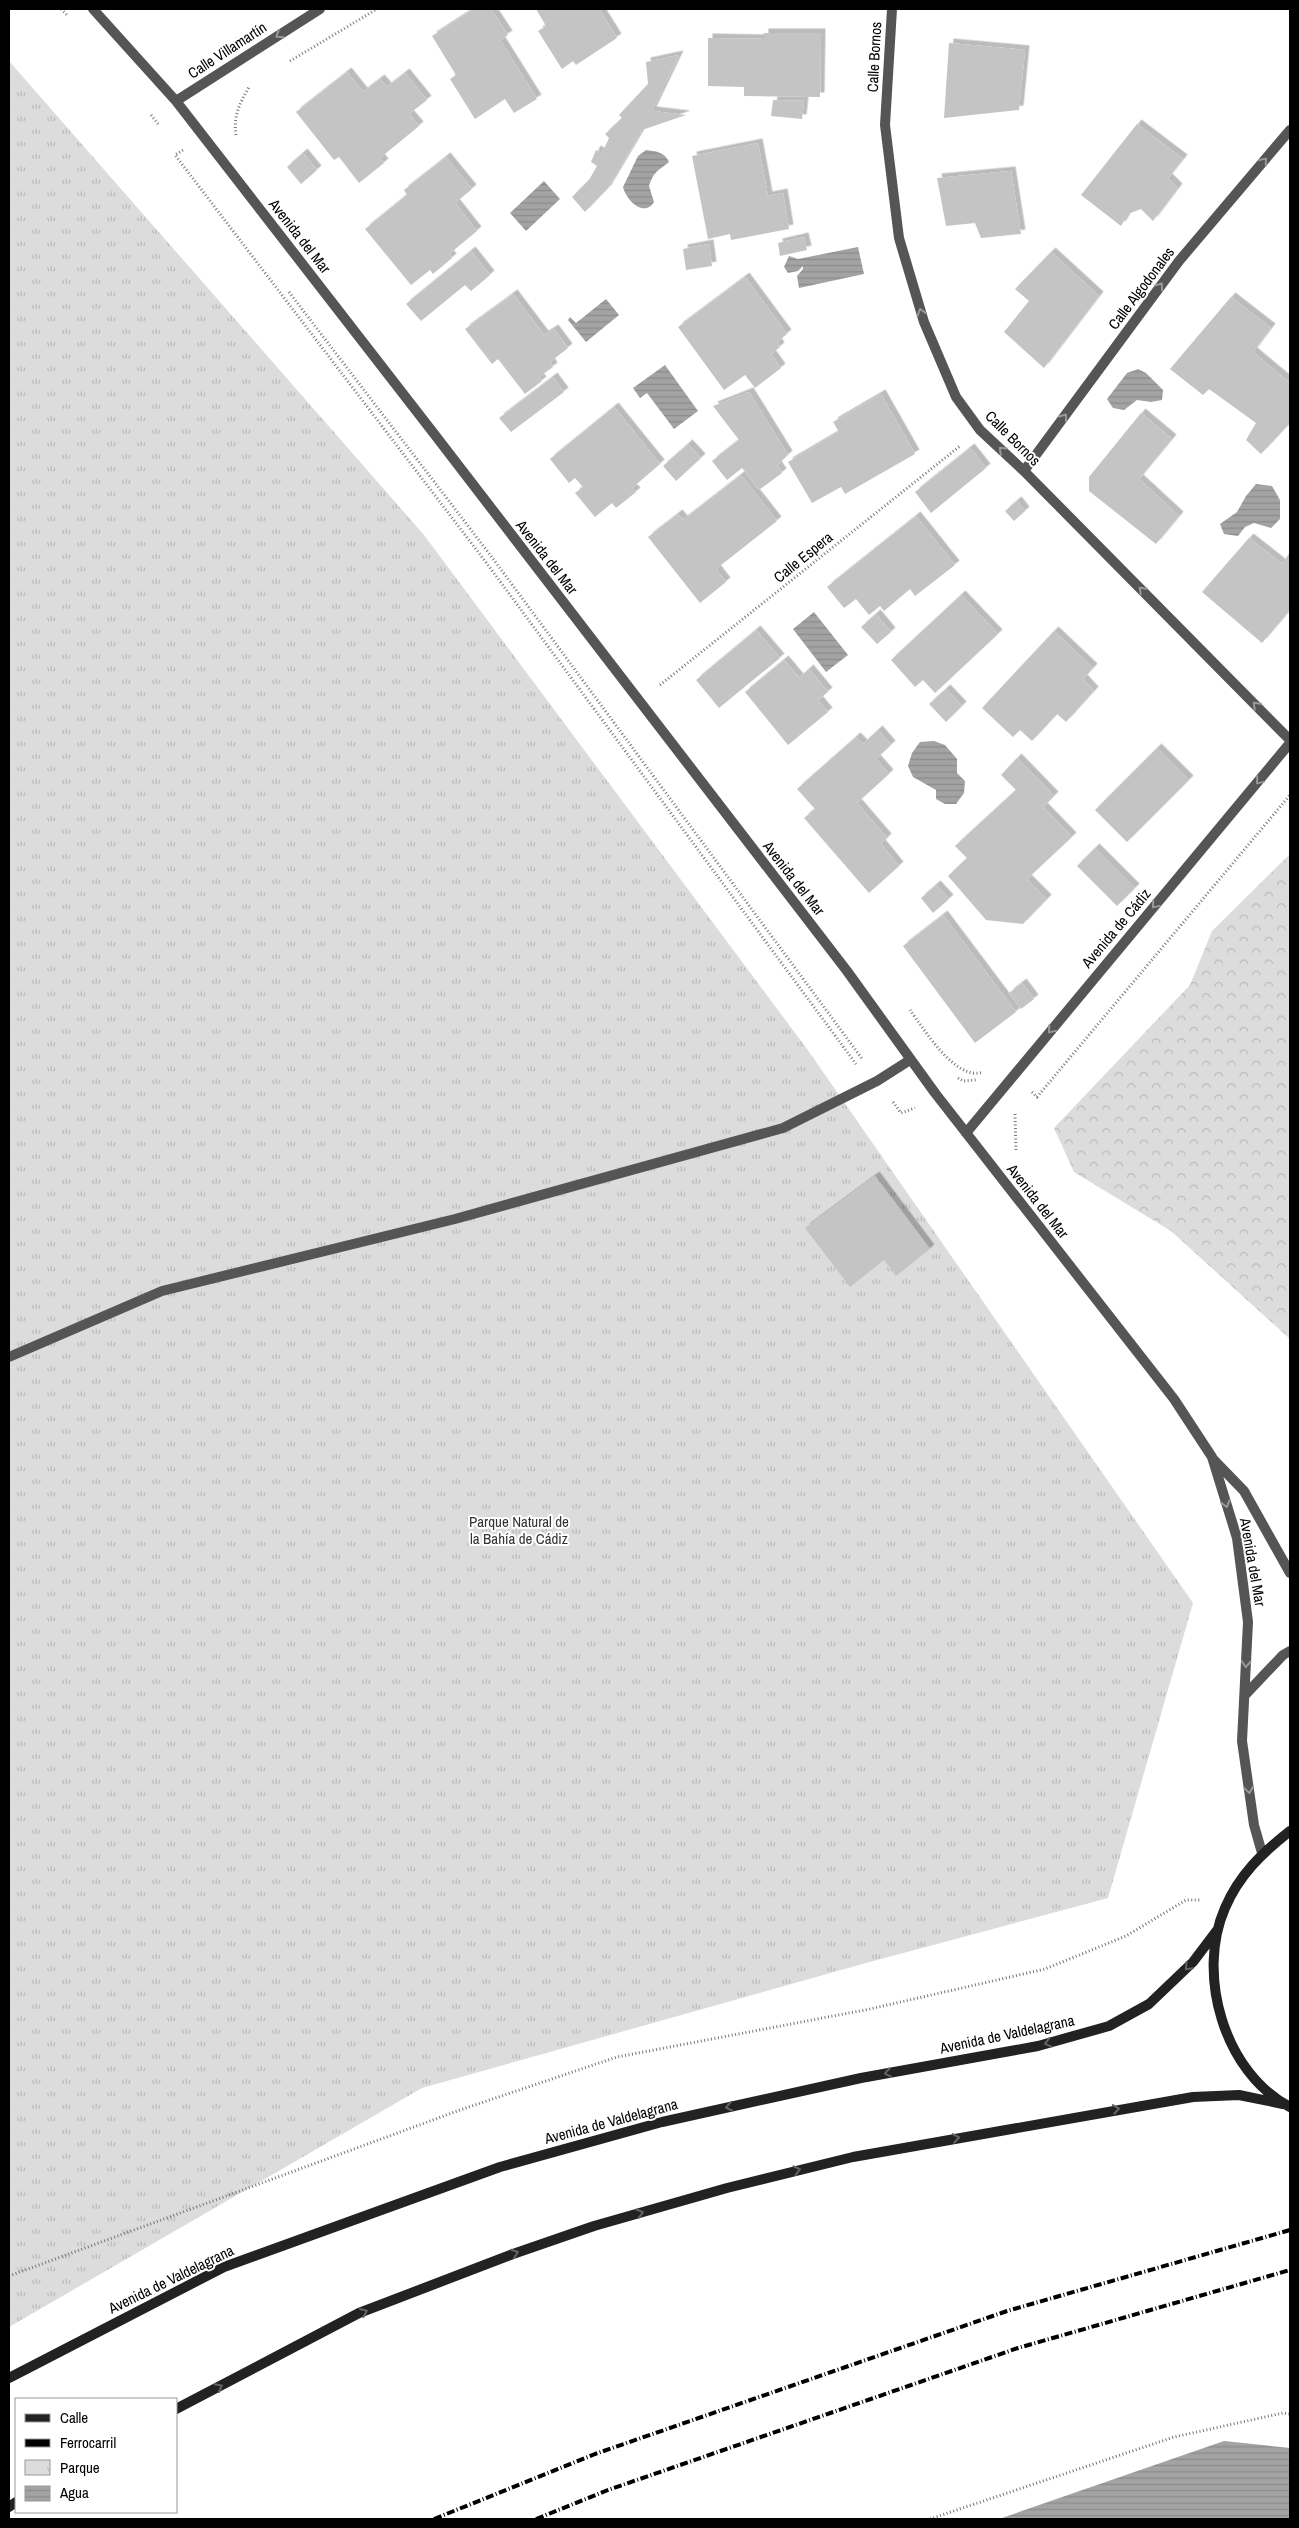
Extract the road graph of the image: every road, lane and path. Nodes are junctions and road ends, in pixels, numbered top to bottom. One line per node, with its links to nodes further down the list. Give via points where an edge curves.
1 (61, 9): 6 (path)
2 (93, 9): 9 (street, Avenida del Mar)
3 (320, 9): 9 (street, Calle Villamartín, one-way to 9)
4 (377, 9): 7 (path)
5 (892, 9): 20 (street, Calle Bornos, one-way to 5, via 956,397 924,322 899,238 885,125)
6 (74, 23)
7 (289, 62)
8 (257, 82): 11 (path, via 249,86)
9 (176, 101): 14 (street, Avenida del Mar)
10 (149, 113): 12 (path)
11 (234, 122): 14 (path, via 223,120); 15 (path)
12 (162, 128)
13 (1290, 130): 21 (street, Calle Algodonales, one-way to 13, via 1179,261)
14 (203, 135): 17 (path); 28 (street, Avenida del Mar, via 847,971)
15 (237, 142)
16 (174, 144): 17 (path)
17 (181, 152): 18 (path); 32 (path, via 175,156 485,561)
18 (187, 160)
19 (284, 286): 32 (path, via 491,556)
20 (980, 430): 21 (street, Calle Bornos, one-way to 20); 23 (path, Calle Espera)
21 (1024, 470): 25 (street, Calle Bornos, one-way to 21)
22 (652, 678): 23 (path)
23 (658, 686): 24 (path)
24 (664, 694)
25 (1290, 742): 30 (street, Avenida de Cádiz, one-way to 30)
26 (1290, 795): 30 (path, via 1037,1097)
27 (908, 1008): 29 (path)
28 (910, 1060): 31 (street, Avenida del Mar); 32 (street)
29 (949, 1061): 30 (path, via 967,1071 981,1073 996,1064); 31 (path)
30 (1012, 1077): 33 (street, Avenida de Cádiz)
31 (924, 1078): 34 (street, Avenida del Mar); 35 (path)
32 (874, 1083): 35 (path); 35 (path, via 888,1105); 37 (street, via 783,1128 455,1219 162,1291)
33 (1004, 1087): 34 (path, via 989,1076 984,1080 963,1081 956,1077); 36 (street, Avenida de Cádiz)
34 (935, 1093): 35 (path, via 912,1111 901,1113); 36 (street, Avenida del Mar)
35 (893, 1102)
36 (966, 1133): 38 (street, Avenida del Mar, via 1174,1399)
37 (9, 1358)
38 (1212, 1457): 39 (street, via 1244,1491); 41 (street, Avenida del Mar, one-way to 41, via 1237,1538 1241,1566 1248,1622)
39 (1290, 1573)
40 (1290, 1652): 41 (street)
41 (1245, 1695): 43 (street, Avenida del Mar, one-way to 43, via 1242,1742 1254,1825)
42 (1290, 1832): 43 (main road)
43 (1262, 1853): 44 (main road, via 1241,1878)
44 (1225, 1908): 45 (main road); 47 (path, via 1202,1900 1186,1900 1126,1936 1045,1969 870,2009 617,2057 460,2110)
45 (1218, 1929): 46 (main road, via 1213,1968 1217,2008 1231,2045 1254,2077); 48 (main road, Avenida de Valdelagrana, one-way to 48, via 1193,1962 1149,2004 1109,2026 1038,2046 861,2078 662,2122 500,2168 224,2267)
46 (1287, 2105): 49 (main road, one-way to 46, via 359,2314 594,2226 727,2188 853,2157 1193,2097 1239,2095)
47 (9, 2276)
48 (9, 2378)
49 (178, 2408)
50 (1290, 2414): 51 (path, via 1174,2437)
51 (930, 2519)

